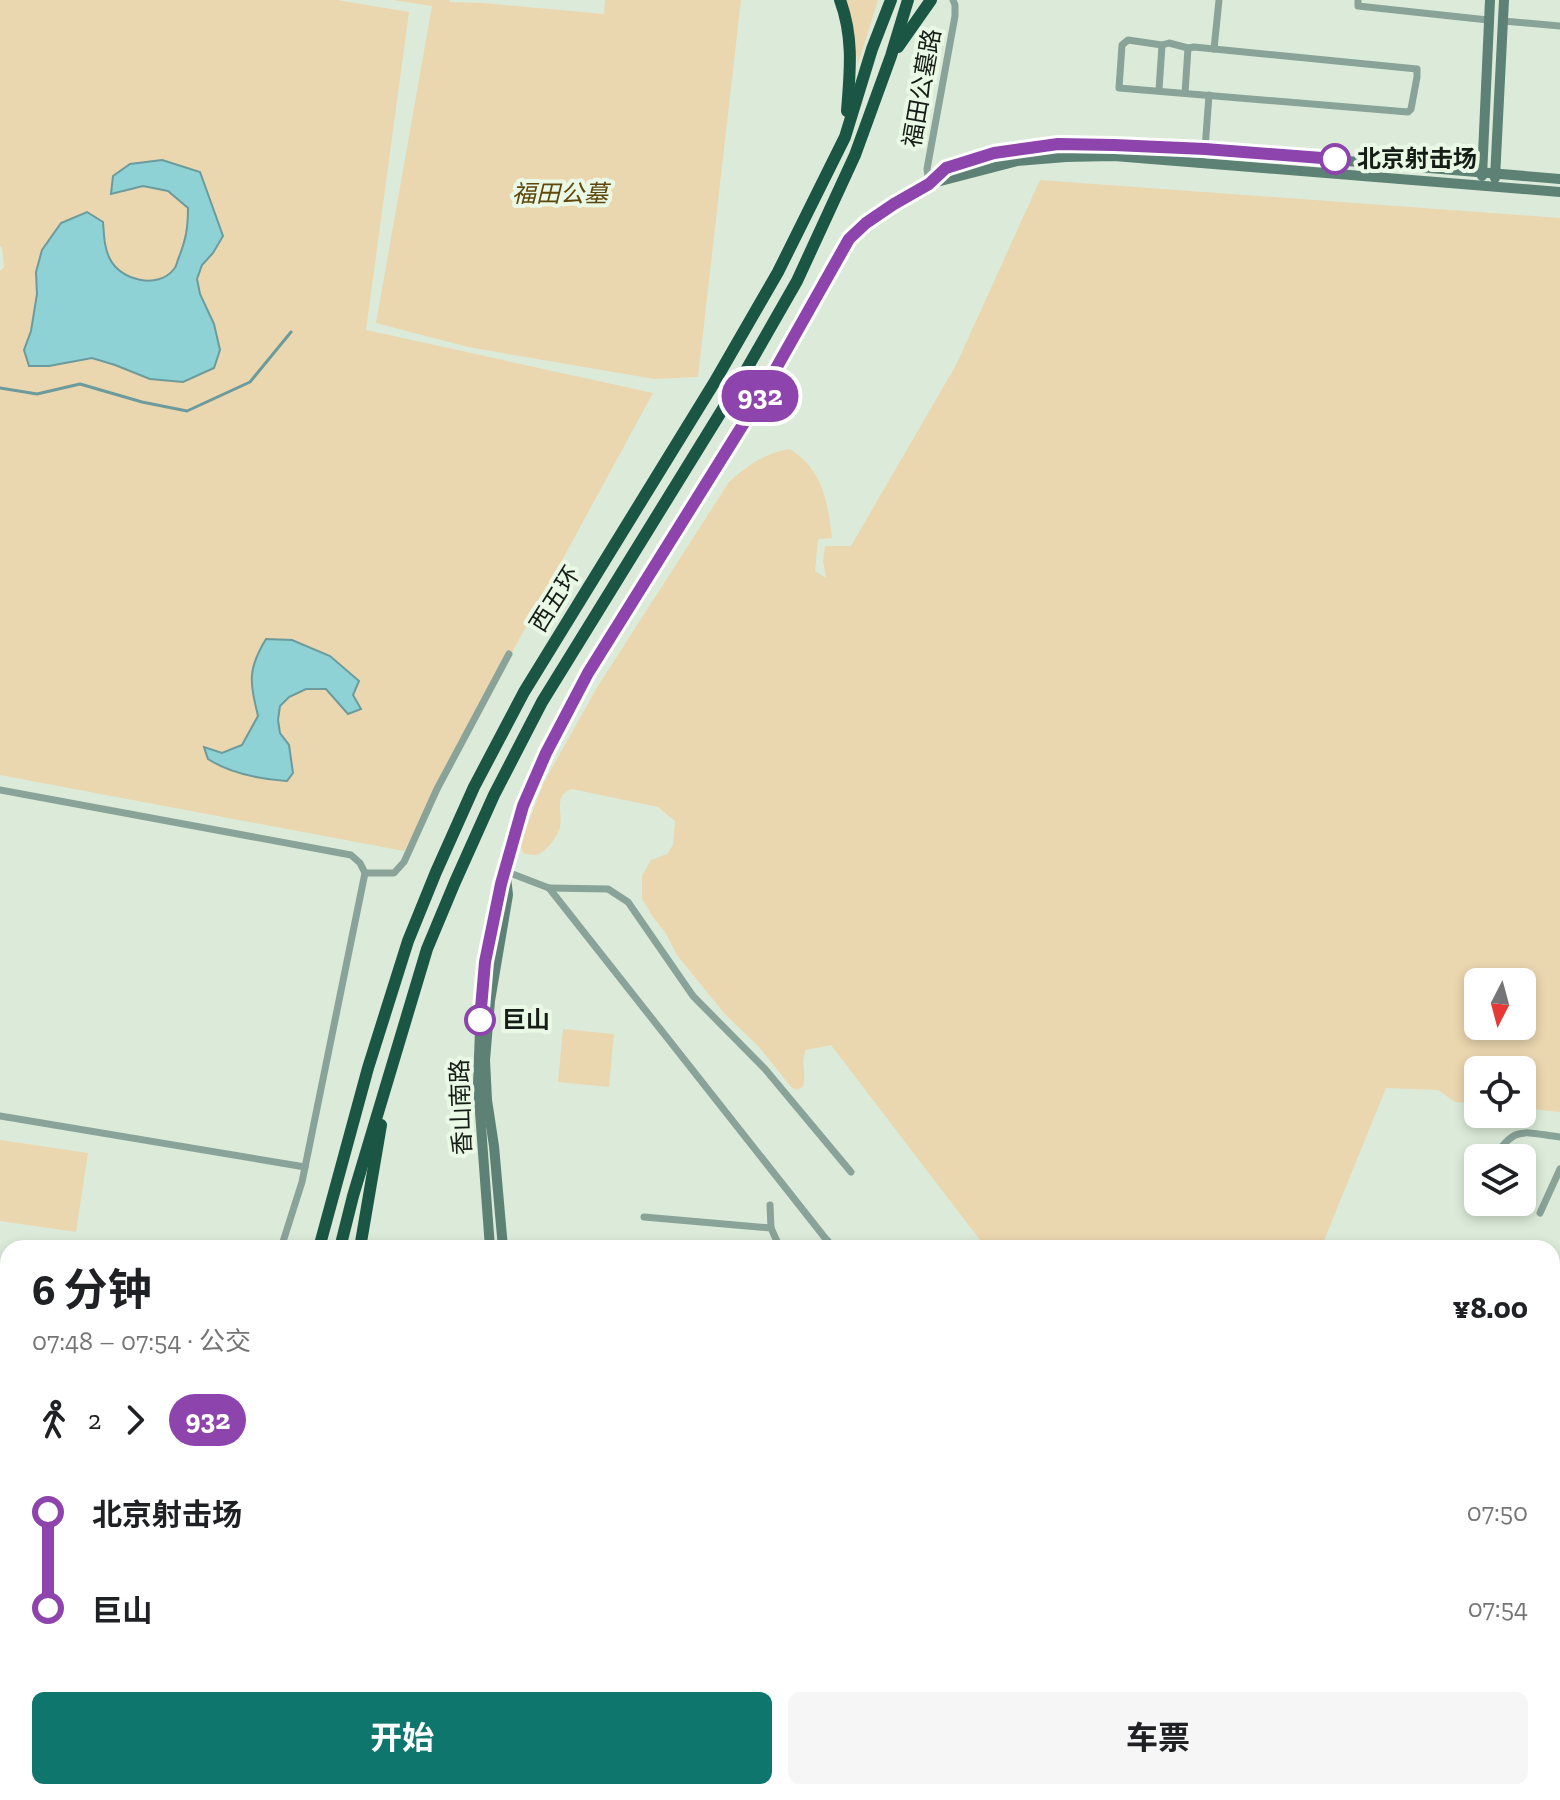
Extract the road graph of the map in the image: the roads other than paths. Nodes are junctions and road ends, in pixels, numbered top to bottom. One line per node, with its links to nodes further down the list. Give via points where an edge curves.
1 (840, 0): 20 (highway, via 851,65)
2 (891, 0): 20 (highway, 西五环)
3 (908, 0): 16 (highway, 西五环)
4 (953, 0): 25 (street, 福田公墓路, via 955,16 927,169)
5 (1219, 0): 15 (street)
6 (1358, 0): 10 (street, via 1358,6)
7 (1490, 0): 10 (main road)
8 (1504, 0): 11 (main road)
9 (928, 4): 16 (highway)
10 (1488, 20): 22 (main road)
11 (1503, 21): 12 (street); 23 (main road)
12 (1560, 26)
13 (1162, 45): 14 (street); 17 (street); 17 (street, via 1128,40 1122,45 1120,66 1119,88)
14 (1188, 48): 15 (street); 18 (street)
15 (1214, 49): 19 (street, via 1417,69 1417,77 1408,112)
16 (891, 56): 34 (highway, 西五环, via 855,155 797,281 542,702 494,795 427,949)
17 (1159, 90): 18 (street)
18 (1185, 93): 19 (street)
19 (1209, 95): 21 (street)
20 (845, 137): 46 (highway, 西五环, via 778,272 524,692 474,787 408,941)
21 (1205, 149): 22 (main road, 香山南路); 25 (main road, 香山南路, via 1058,144 970,160 946,168)
22 (1482, 173): 23 (main road, 香山南路); 26 (main road)
23 (1496, 175): 24 (main road, 香山南路); 27 (main road)
24 (1560, 179)
25 (929, 184): 26 (main road, 香山南路, via 1017,161 1114,156); 31 (main road, 香山南路, via 849,239 765,388 568,709 523,806)
26 (1481, 186): 27 (main road, 香山南路)
27 (1495, 187): 28 (main road, 香山南路)
28 (1560, 192)
29 (509, 654): 32 (street, via 404,862 394,873)
30 (0, 790): 32 (street, via 351,855)
31 (505, 871): 33 (street); 49 (main road, 香山南路, via 485,962 480,1021 478,1085); 50 (main road, 香山南路, via 508,895 485,1060)
32 (365, 873): 38 (street)
33 (549, 888): 40 (street, via 608,889 628,902 693,996 765,1069); 52 (street)
34 (390, 1074): 47 (highway, 西五环); 48 (highway)
35 (0, 1116): 38 (street)
36 (1560, 1137): 37 (street, via 1522,1133)
37 (1503, 1144)
38 (305, 1167): 45 (street)
39 (1560, 1169): 42 (street)
40 (851, 1172)
41 (770, 1205): 44 (street)
42 (1540, 1213)
43 (644, 1217): 44 (street)
44 (771, 1228): 51 (street)
45 (283, 1240)
46 (321, 1240)
47 (342, 1240)
48 (361, 1240)
49 (489, 1240)
50 (502, 1240)
51 (776, 1240)
52 (827, 1240)

